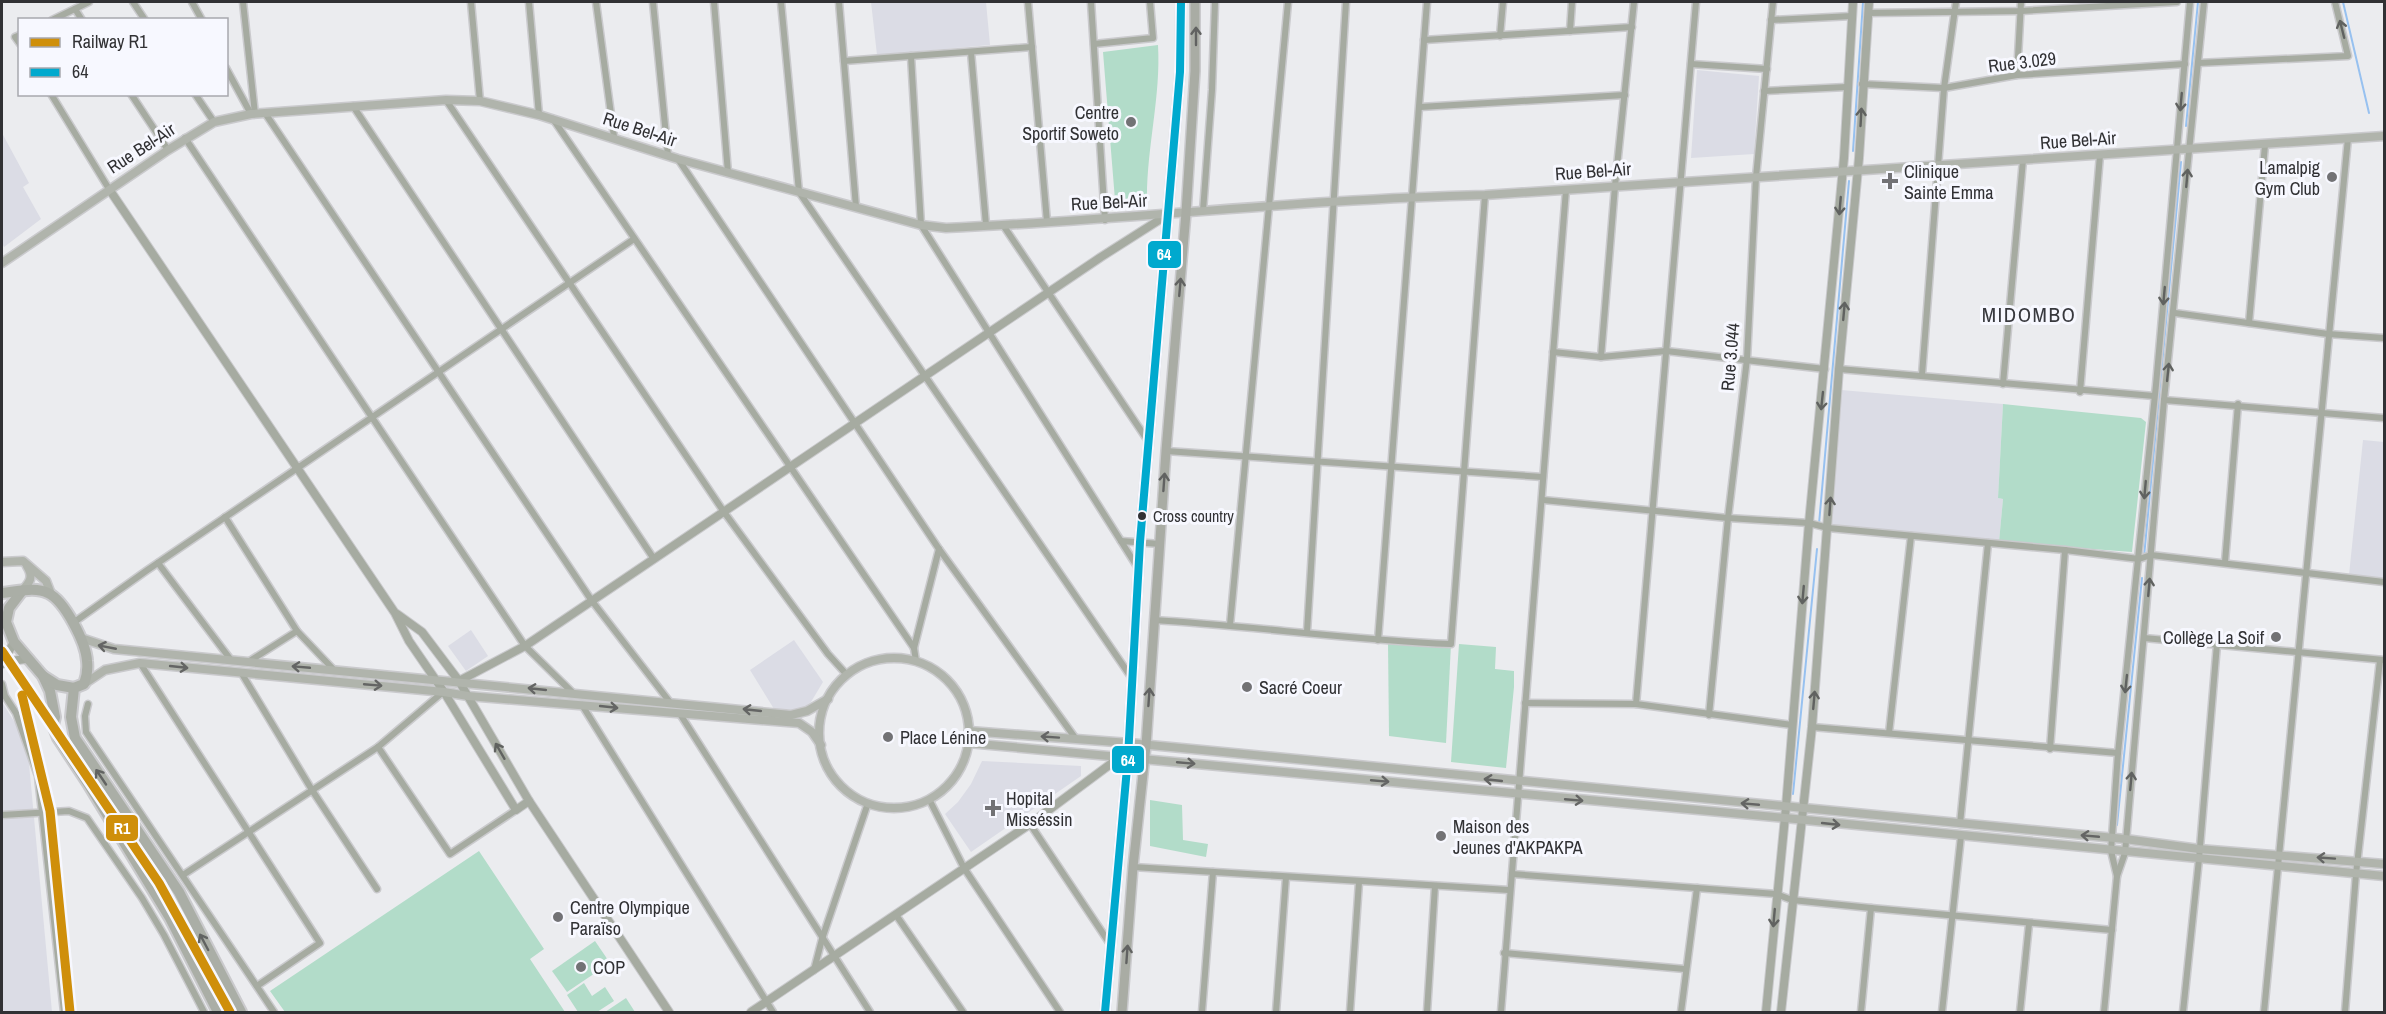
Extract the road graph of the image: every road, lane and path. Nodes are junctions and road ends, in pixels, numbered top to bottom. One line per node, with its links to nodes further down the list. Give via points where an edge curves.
1 (88, 2): 34 (street)
2 (133, 2): 41 (street)
3 (192, 2): 42 (street)
4 (243, 2): 71 (street)
5 (471, 2): 68 (street)
6 (529, 2): 72 (street)
7 (596, 2): 76 (street)
8 (653, 2): 84 (street)
9 (714, 2): 90 (street)
10 (781, 2): 96 (street)
11 (839, 2): 52 (street)
12 (1028, 2): 49 (street)
13 (1090, 2): 48 (street)
14 (1150, 2): 48 (street, via 1153,38)
15 (1181, 2): 104 (main road, via 1180,72)
16 (1195, 2): 103 (main road, one-way to 16, via 1196,71)
17 (1215, 2): 102 (street)
18 (1288, 2): 100 (street)
19 (1346, 2): 99 (street)
20 (1427, 2): 47 (street)
21 (1503, 2): 46 (street)
22 (1572, 2): 45 (street)
23 (1634, 2): 44 (street)
24 (1696, 2): 54 (street)
25 (1773, 2): 43 (street, Rue 3.044)
26 (1853, 2): 38 (street)
27 (1869, 2): 37 (street)
28 (1956, 2): 36 (street)
29 (2021, 2): 35 (street)
30 (2177, 2): 35 (street)
31 (2190, 2): 55 (street)
32 (2204, 2): 53 (street)
33 (2335, 2): 53 (street, one-way to 33, via 2348,56)
34 (75, 9): 39 (street); 40 (street)
35 (2021, 11): 36 (street); 58 (street)
36 (1955, 12): 37 (street); 61 (street)
37 (1868, 13): 59 (street)
38 (1852, 16): 43 (street); 60 (street)
39 (56, 18)
40 (81, 18)
41 (144, 18)
42 (201, 18)
43 (1771, 20): 56 (street, Rue 3.044)
44 (1632, 27): 45 (street); 63 (street)
45 (1570, 31): 46 (street)
46 (1500, 36): 47 (street)
47 (1424, 40): 70 (street)
48 (1094, 44): 105 (street)
49 (1032, 47): 50 (street); 106 (street)
50 (971, 52): 51 (street); 108 (street)
51 (911, 56): 52 (street); 107 (street)
52 (844, 61): 101 (street)
53 (2198, 63): 82 (street)
54 (1691, 64): 56 (street); 92 (street)
55 (2185, 64): 58 (street, Rue 3.029); 81 (street, one-way to 81)
56 (1767, 69): 62 (street, Rue 3.044)
57 (228, 71): 71 (street)
58 (2017, 75): 61 (street, Rue 3.029)
59 (1862, 84): 61 (street, Rue 3.029); 89 (street, one-way to 59)
60 (1847, 87): 62 (street); 88 (street)
61 (1944, 88): 87 (street)
62 (1764, 91): 91 (street, Rue 3.044)
63 (1625, 95): 70 (street); 93 (street)
64 (52, 96): 94 (street)
65 (132, 96): 80 (street)
66 (196, 96): 74 (street)
67 (446, 100): 68 (main road, Rue Bel-Air); 69 (main road, Rue Bel-Air); 112 (street)
68 (480, 101): 72 (main road, Rue Bel-Air)
69 (353, 106): 71 (main road, Rue Bel-Air); 116 (street)
70 (1420, 107): 98 (street)
71 (257, 114): 74 (main road, Rue Bel-Air); 126 (street)
72 (539, 115): 73 (main road, Rue Bel-Air)
73 (553, 119): 76 (main road, Rue Bel-Air); 110 (street)
74 (214, 122): 77 (main road, Rue Bel-Air)
75 (2385, 136): 78 (main road, Rue Bel-Air)
76 (614, 137): 84 (main road, Rue Bel-Air)
77 (185, 138): 80 (main road, Rue Bel-Air); 135 (street)
78 (2348, 138): 79 (main road, Rue Bel-Air); 118 (street)
79 (2265, 145): 82 (main road, Rue Bel-Air); 115 (street)
80 (168, 150): 94 (main road, Rue Bel-Air)
81 (2178, 150): 82 (main road, Rue Bel-Air); 83 (main road, Rue Bel-Air); 131 (street, one-way to 131)
82 (2189, 150): 114 (street, one-way to 82)
83 (2100, 155): 86 (main road, Rue Bel-Air); 130 (street)
84 (668, 156): 85 (main road, Rue Bel-Air)
85 (678, 159): 90 (main road, Rue Bel-Air); 137 (street)
86 (2023, 160): 87 (main road, Rue Bel-Air); 129 (street)
87 (1938, 165): 89 (main road, Rue Bel-Air); 127 (street)
88 (1843, 171): 89 (main road, Rue Bel-Air); 91 (main road, Rue Bel-Air); 124 (street, one-way to 124)
89 (1857, 171): 125 (street, one-way to 89)
90 (728, 173): 96 (main road, Rue Bel-Air)
91 (1756, 177): 92 (main road, Rue Bel-Air); 123 (street, Rue 3.044)
92 (1682, 182): 93 (main road, Rue Bel-Air); 120 (street)
93 (1615, 186): 95 (main road, Rue Bel-Air); 122 (street)
94 (109, 189): 111 (main road, Rue Bel-Air); 142 (street)
95 (1566, 190): 97 (main road, Rue Bel-Air); 121 (street)
96 (798, 192): 101 (main road, Rue Bel-Air); 128 (street)
97 (1485, 195): 98 (main road, Rue Bel-Air); 145 (street)
98 (1413, 197): 99 (main road, Rue Bel-Air); 143 (street)
99 (1332, 202): 100 (main road, Rue Bel-Air); 141 (street)
100 (1270, 206): 102 (main road, Rue Bel-Air); 140 (street)
101 (856, 207): 107 (main road, Rue Bel-Air)
102 (1203, 211): 103 (main road, Rue Bel-Air)
103 (1186, 213): 104 (main road, Rue Bel-Air); 139 (main road, one-way to 103)
104 (1167, 215): 105 (main road, Rue Bel-Air); 113 (street); 138 (main road)
105 (1105, 220): 106 (main road, Rue Bel-Air)
106 (1047, 222): 109 (main road, Rue Bel-Air)
107 (921, 225): 108 (main road, Rue Bel-Air); 117 (street)
108 (986, 225): 109 (main road, Rue Bel-Air)
109 (1003, 225): 113 (street)
110 (634, 238): 112 (street); 144 (street)
111 (2, 263)
112 (569, 283): 116 (street); 149 (street)
113 (1049, 293): 117 (street); 138 (street)
114 (2175, 313): 115 (street); 132 (street, one-way to 114)
115 (2250, 323): 118 (street)
116 (501, 329): 126 (street); 162 (street)
117 (989, 334): 128 (street); 155 (street)
118 (2328, 334): 119 (street); 134 (street)
119 (2385, 339)
120 (1666, 351): 122 (street); 123 (street); 148 (street)
121 (1553, 352): 122 (street); 146 (street)
122 (1601, 357)
123 (1747, 360): 124 (street); 151 (street, Rue 3.044)
124 (1825, 369): 152 (street, one-way to 152)
125 (1839, 369): 127 (street); 153 (street, one-way to 125)
126 (438, 372): 135 (street); 174 (street)
127 (1922, 375): 129 (street)
128 (924, 378): 137 (street); 202 (street)
129 (2003, 384): 130 (street)
130 (2080, 392): 131 (street)
131 (2154, 396): 163 (street, one-way to 163)
132 (2164, 400): 133 (street); 161 (street)
133 (2238, 404): 134 (street); 167 (street)
134 (2320, 411): 136 (street); 169 (street)
135 (372, 417): 142 (street); 187 (street)
136 (2385, 418)
137 (855, 424): 144 (street); 159 (street)
138 (1149, 442): 156 (main road)
139 (1166, 452): 140 (street); 158 (main road, one-way to 139)
140 (1247, 457): 141 (street); 178 (street)
141 (1318, 462): 143 (street); 181 (street)
142 (298, 467): 150 (street); 175 (street)
143 (1392, 467): 145 (street); 184 (street)
144 (790, 468): 149 (street); 188 (street)
145 (1464, 472): 146 (street); 184 (street, via 1451,644)
146 (1543, 477): 147 (street)
147 (1542, 500): 148 (street); 211 (street)
148 (1651, 511): 151 (street); 214 (street)
149 (724, 512): 162 (street); 199 (street)
150 (225, 517): 166 (street); 180 (street)
151 (1728, 518): 152 (street); 216 (street, Rue 3.044)
152 (1809, 522): 153 (street); 217 (street, one-way to 217)
153 (1828, 528): 154 (street); 218 (street, one-way to 153)
154 (1911, 536): 157 (street); 220 (street)
155 (1121, 542): 156 (street); 168 (street)
156 (1140, 542): 158 (street); 168 (main road)
157 (1988, 543): 160 (street); 222 (street)
158 (1160, 544): 176 (main road)
159 (939, 549): 188 (street); 221 (street)
160 (2065, 549): 163 (street); 228 (street)
161 (2151, 555): 163 (street); 167 (street); 183 (street, one-way to 161)
162 (654, 559): 174 (street)
163 (2139, 559): 229 (street, one-way to 229)
164 (23, 561): 165 (main road); 171 (main road, via 32,575); 173 (main road, via 46,581)
165 (2, 562)
166 (158, 562): 177 (street); 191 (street)
167 (2225, 562): 169 (street)
168 (1139, 570): 202 (main road)
169 (2305, 571): 170 (street); 189 (street)
170 (2385, 582)
171 (22, 591): 172 (highway); 173 (highway); 179 (highway, via 9,608)
172 (2, 593)
173 (51, 594): 177 (highway)
174 (592, 601): 187 (street); 210 (street)
175 (395, 614): 201 (street); 203 (street, via 422,632)
176 (1154, 620): 178 (street); 226 (main road, one-way to 176)
177 (73, 623): 182 (highway)
178 (1230, 625): 181 (street)
179 (5, 627): 185 (highway)
180 (297, 631): 194 (street); 197 (street)
181 (1307, 632): 184 (street)
182 (81, 638): 191 (main road, one-way to 182, via 114,649); 205 (highway, via 88,662)
183 (2144, 638): 186 (street); 250 (street, one-way to 183)
184 (1378, 640)
185 (14, 642): 190 (highway); 195 (street)
186 (2217, 644): 189 (street); 251 (street)
187 (525, 645): 203 (street); 207 (street)
188 (914, 648): 193 (street)
189 (2298, 652): 192 (street); 254 (street)
190 (26, 659): 195 (street); 200 (highway)
191 (231, 660): 194 (main road)
192 (2382, 660): 256 (street)
193 (916, 661): 199 (main road, via 880,659); 219 (main road, via 937,671 953,687 965,707)
194 (248, 662): 197 (main road, one-way to 194)
195 (2, 663)
196 (140, 663): 198 (main road, one-way to 198); 205 (main road, via 105,670); 247 (street)
197 (334, 670): 201 (main road)
198 (242, 674): 206 (main road, one-way to 206); 233 (street)
199 (847, 675): 209 (main road)
200 (43, 676): 205 (highway, via 57,685); 290 (highway, via 54,705 53,725 58,738 170,918)
201 (436, 680): 203 (main road); 206 (street)
202 (1134, 680): 224 (main road)
203 (459, 681): 207 (main road, one-way to 203); 208 (street)
204 (2, 684): 241 (street, via 38,777)
205 (79, 686): 291 (highway, one-way to 205, via 179,892 75,738 72,717)
206 (444, 692): 208 (main road); 227 (street); 240 (street)
207 (572, 692): 210 (main road)
208 (468, 696): 213 (main road); 236 (street, one-way to 208)
209 (828, 699): 210 (main road, one-way to 210, via 807,711 791,714); 225 (main road, via 821,720)
210 (669, 701)
211 (1525, 703): 214 (street); 232 (street)
212 (88, 704): 264 (street, via 86,732)
213 (581, 704): 215 (main road, one-way to 215); 287 (street)
214 (1636, 704): 216 (street)
215 (680, 714): 225 (main road, via 799,723); 280 (street)
216 (1709, 715): 217 (street)
217 (1792, 725): 238 (street)
218 (1812, 727): 220 (street); 239 (street)
219 (969, 731): 221 (main road, one-way to 219); 223 (main road)
220 (1889, 733): 222 (street)
221 (1076, 739): 224 (main road)
222 (1967, 741): 228 (street); 246 (street)
223 (968, 743): 230 (main road); 235 (main road, via 956,775)
224 (1129, 743): 226 (main road); 230 (main road)
225 (821, 745): 237 (main road, via 838,781)
226 (1146, 746): 231 (main road); 232 (main road, one-way to 226)
227 (378, 747): 233 (street); 240 (street, via 450,854)
228 (2050, 749): 229 (street)
229 (2118, 753): 249 (street)
230 (1124, 757): 231 (main road); 245 (street); 281 (main road)
231 (1145, 759): 234 (main road, one-way to 234); 259 (main road)
232 (1518, 782): 234 (street); 238 (main road, one-way to 232)
233 (312, 790): 247 (street); 271 (street)
234 (1518, 795): 243 (main road, one-way to 243); 262 (street)
235 (929, 799): 237 (main road, via 899,807); 260 (street)
236 (530, 801): 240 (street); 293 (street)
237 (868, 803): 280 (street)
238 (1786, 807): 239 (main road); 243 (street)
239 (1803, 808): 244 (street); 246 (main road)
240 (516, 810)
241 (43, 812): 242 (street); 288 (street); 289 (street, via 69,811 87,818 142,898)
242 (2, 815)
243 (1785, 818): 244 (main road); 273 (street)
244 (1801, 821): 248 (main road, one-way to 248); 274 (street)
245 (1030, 824): 260 (street); 281 (street)
246 (1960, 824): 249 (main road, one-way to 246)
247 (248, 833): 264 (street); 286 (street, via 320,943)
248 (1960, 836): 252 (main road); 277 (street)
249 (2112, 838): 250 (main road); 252 (street)
250 (2125, 839): 251 (main road); 253 (street)
251 (2199, 849): 254 (main road); 255 (street)
252 (2111, 851): 253 (main road); 265 (street)
253 (2125, 853): 255 (main road); 265 (street)
254 (2278, 854): 256 (main road, one-way to 254); 258 (street)
255 (2199, 859): 258 (main road); 313 (street)
256 (2358, 861): 257 (main road); 263 (street)
257 (2385, 864)
258 (2277, 865): 263 (main road); 314 (street)
259 (1133, 867): 261 (street); 300 (main road, one-way to 259)
260 (964, 868): 276 (street); 298 (street)
261 (1213, 872): 267 (street); 301 (street)
262 (1512, 874): 270 (street); 272 (street)
263 (2356, 874): 266 (main road); 315 (street)
264 (183, 875): 286 (street)
265 (2117, 876): 279 (street)
266 (2385, 876)
267 (1286, 877): 268 (street); 302 (street)
268 (1359, 882): 269 (street); 303 (street)
269 (1435, 886): 272 (street); 304 (street)
270 (1697, 888): 273 (street); 284 (street)
271 (377, 889)
272 (1509, 890): 282 (street)
273 (1776, 894): 274 (street); 307 (street, one-way to 307)
274 (1792, 900): 275 (street); 308 (street)
275 (1871, 908): 277 (street); 309 (street)
276 (896, 915): 283 (street); 297 (street)
277 (1952, 917): 278 (street); 310 (street)
278 (2029, 924): 279 (street); 311 (street)
279 (2112, 930): 312 (street)
280 (822, 939): 283 (street); 285 (street)
281 (1110, 944): 299 (main road)
282 (1504, 953): 284 (street); 305 (street)
283 (833, 957): 285 (street); 296 (street)
284 (1685, 969): 306 (street)
285 (814, 970): 287 (street)
286 (257, 986): 292 (street)
287 (766, 1002): 294 (street); 295 (street)
288 (64, 1012)
289 (204, 1012)
290 (218, 1012)
291 (241, 1012)
292 (274, 1012)
293 (669, 1012)
294 (751, 1012)
295 (773, 1012)
296 (870, 1012)
297 (963, 1012)
298 (1060, 1012)
299 (1105, 1012)
300 (1122, 1012)
301 (1202, 1012)
302 (1276, 1012)
303 (1350, 1012)
304 (1426, 1012)
305 (1501, 1012)
306 (1681, 1012)
307 (1766, 1012)
308 (1781, 1012)
309 (1862, 1012)
310 (1942, 1012)
311 (2020, 1012)
312 (2104, 1012)
313 (2183, 1012)
314 (2264, 1012)
315 (2345, 1012)

